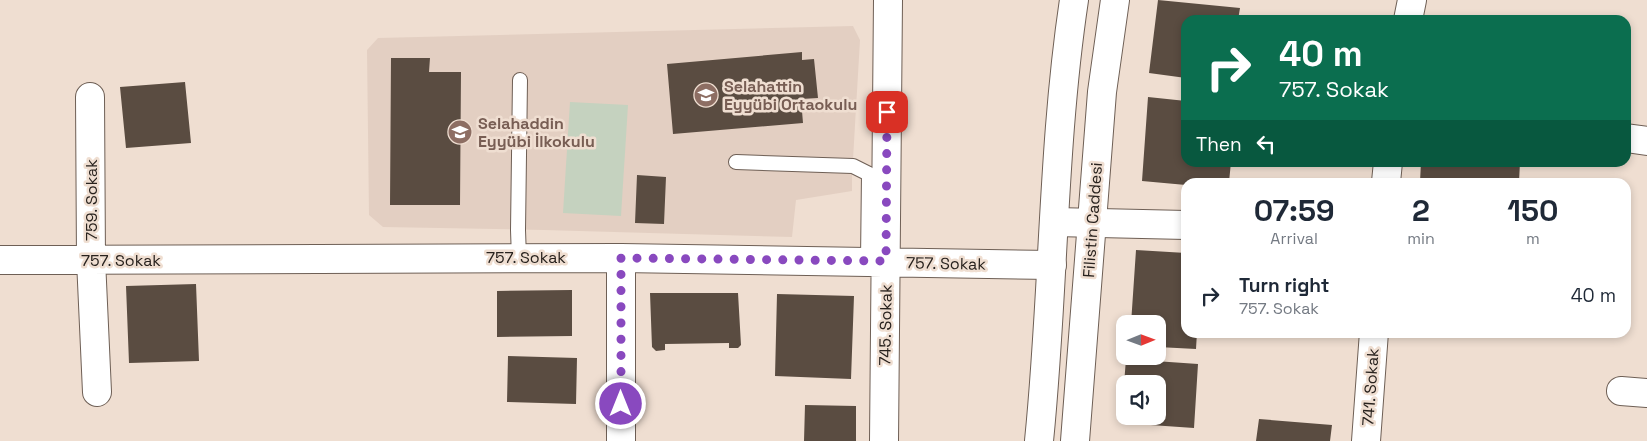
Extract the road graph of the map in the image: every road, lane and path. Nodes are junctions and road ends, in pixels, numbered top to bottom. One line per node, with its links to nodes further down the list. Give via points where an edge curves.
1 (888, 0): 18 (street, 745. Sokak)
2 (1074, 0): 11 (street, via 1057,154)
3 (1115, 0): 12 (street, Filistin Caddesi, via 1102,92)
4 (1412, 0): 5 (street)
5 (1409, 15)
6 (520, 80): 14 (lane)
7 (90, 97): 17 (street, 759. Sokak)
8 (1631, 139): 9 (street)
9 (1647, 141)
10 (736, 162): 18 (lane, via 853,166 869,174)
11 (1055, 222): 12 (street); 19 (street)
12 (1091, 223): 13 (street); 25 (street, Filistin Caddesi)
13 (1181, 225)
14 (519, 258): 15 (street, 757. Sokak); 17 (street, 757. Sokak)
15 (621, 258): 18 (street, 757. Sokak); 22 (street)
16 (0, 260): 17 (street, 757. Sokak)
17 (91, 260): 21 (street, 759. Sokak)
18 (877, 261): 19 (street, 757. Sokak); 23 (street, 745. Sokak)
19 (1052, 265): 24 (street)
20 (1374, 338): 26 (street, 741. Sokak)
21 (97, 392)
22 (621, 441)
23 (884, 441)
24 (1039, 441)
25 (1075, 441)
26 (1366, 441)

